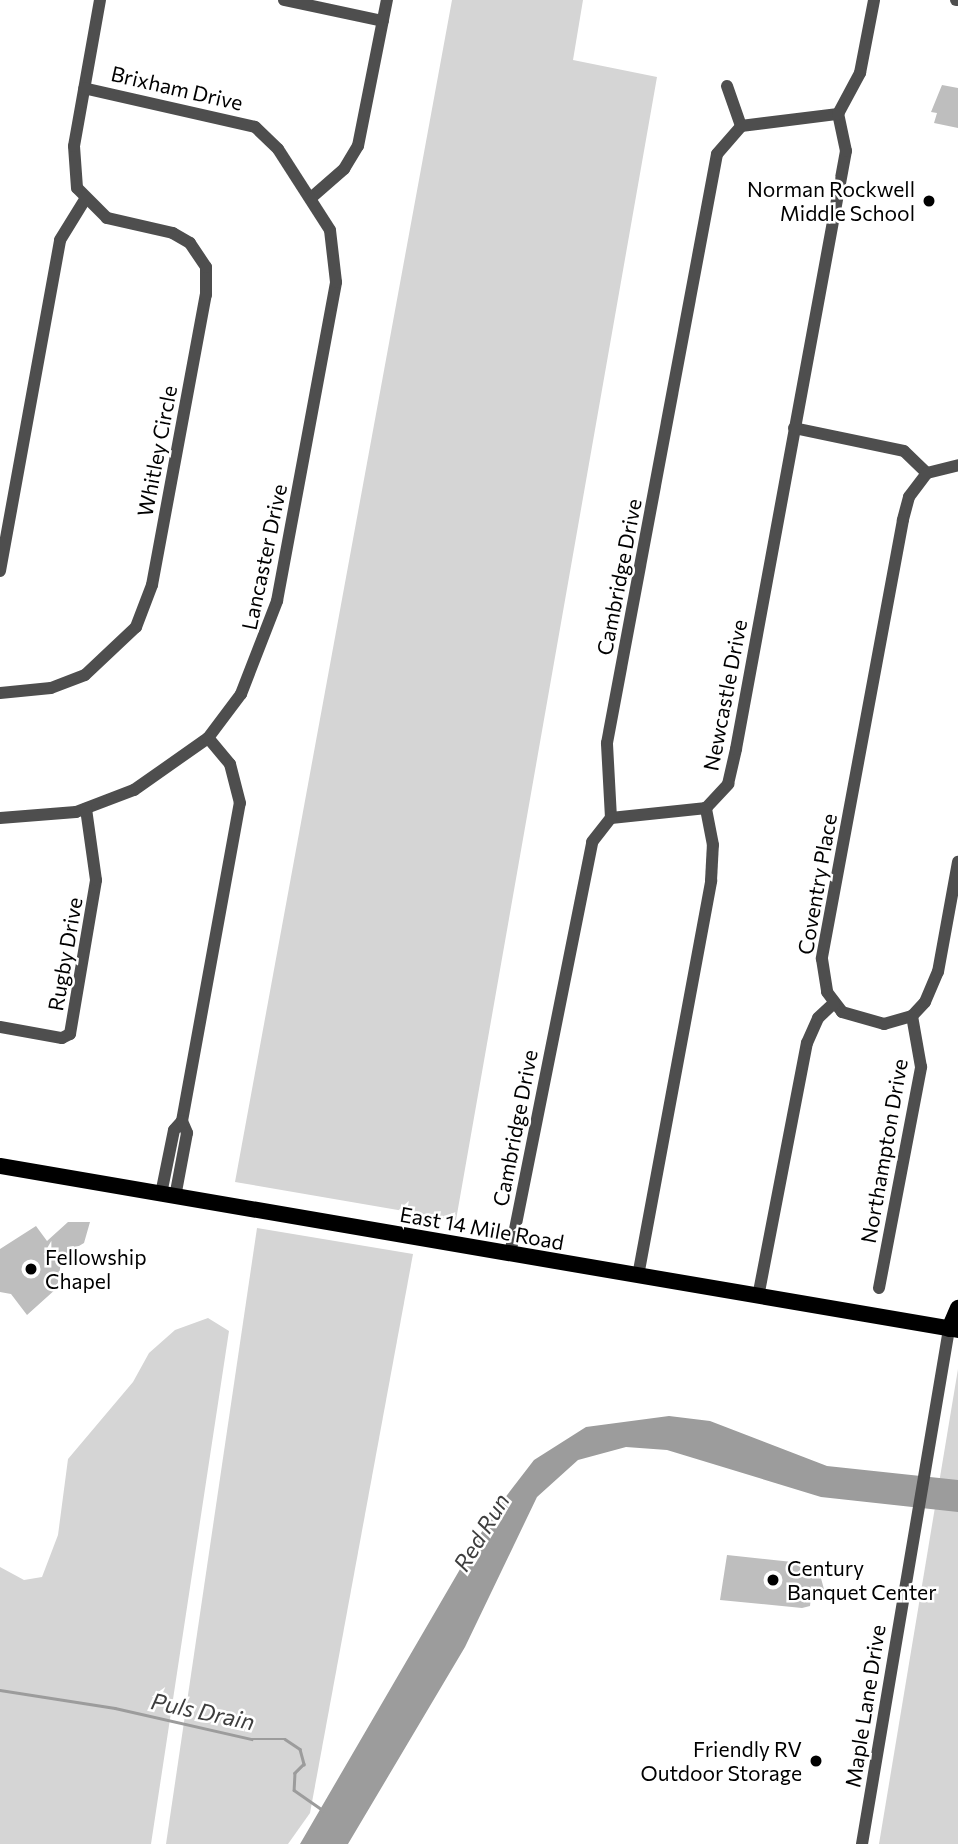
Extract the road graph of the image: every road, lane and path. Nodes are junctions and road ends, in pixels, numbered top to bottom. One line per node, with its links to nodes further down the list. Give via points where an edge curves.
1 (100, 0): 7 (street)
2 (284, 0): 5 (street)
3 (387, 0): 5 (street)
4 (874, 0): 8 (street, via 860,74)
5 (383, 20): 10 (street, via 358,146 344,169)
6 (727, 86): 9 (street)
7 (84, 88): 10 (street, Brixham Drive, via 255,127); 11 (street, via 73,161)
8 (838, 114): 9 (street); 12 (street, Newcastle Drive, via 846,151)
9 (741, 126): 21 (street, Cambridge Drive, via 719,148 712,182 607,743)
10 (312, 197): 17 (street, Lancaster Drive, via 334,239 336,282 277,601 249,679)
11 (84, 201): 15 (street, via 60,240); 16 (street, Whitley Circle, via 107,218 173,233 190,243 206,267 206,295 152,585 136,626 85,675 51,688)
12 (794, 428): 14 (street, via 904,451); 18 (street, Newcastle Drive, via 731,775)
13 (958, 465): 14 (street)
14 (927, 473): 23 (street, Coventry Place, via 909,497 903,520 822,959 824,984)
15 (0, 571)
16 (0, 693)
17 (208, 738): 19 (street, Lancaster Drive, via 154,779); 27 (street, via 230,764 240,803 183,1121 187,1133)
18 (706, 808): 21 (street); 29 (street, via 713,845 712,881)
19 (86, 809): 20 (street, Lancaster Drive); 25 (street, Rugby Drive, via 96,890 69,1034 62,1038)
20 (0, 818)
21 (611, 818): 28 (street, Cambridge Drive, via 592,842)
22 (958, 862): 24 (street, via 934,984)
23 (833, 1004): 24 (street, via 850,1017 875,1023); 31 (street, via 818,1018 807,1043)
24 (912, 1016): 30 (street, Northampton Drive, via 921,1067)
25 (0, 1027)
26 (0, 1166): 27 (main road, East 14 Mile Road)
27 (168, 1195): 28 (main road, East 14 Mile Road)
28 (510, 1254): 29 (main road, East 14 Mile Road)
29 (638, 1276): 31 (main road, East 14 Mile Road)
30 (878, 1288)
31 (758, 1297): 33 (main road, East 14 Mile Road)
32 (958, 1308): 33 (main road)
33 (953, 1330): 34 (street, Maple Lane Drive, via 925,1449)
34 (862, 1844)

